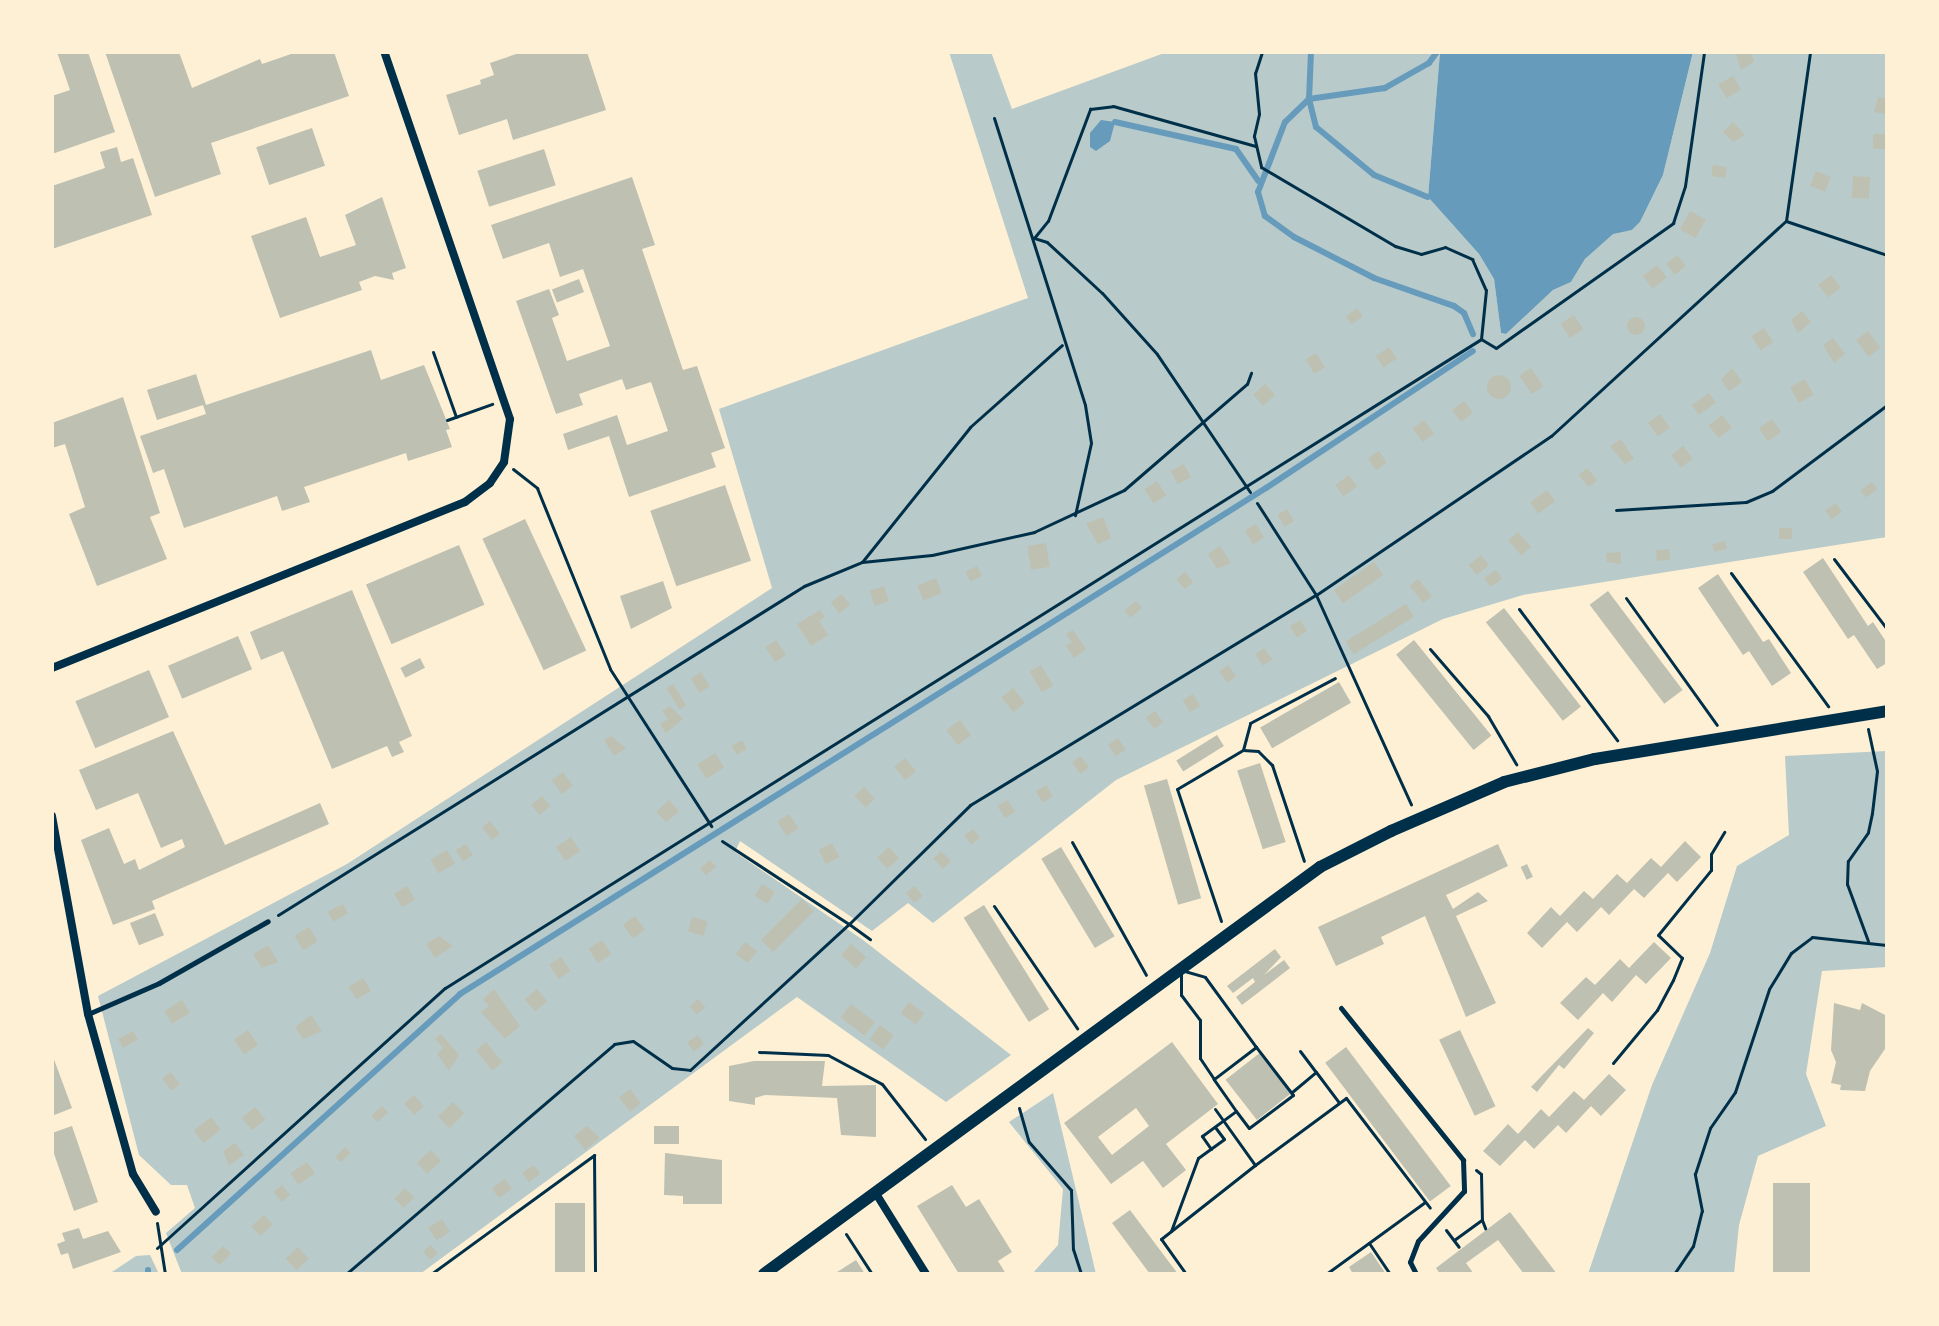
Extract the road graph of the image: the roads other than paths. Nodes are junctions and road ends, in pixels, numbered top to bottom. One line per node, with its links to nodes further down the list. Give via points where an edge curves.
1 (384, 52): 2 (street, via 504,400 511,433 504,462 490,483 465,502)
2 (52, 668)
3 (1887, 711): 8 (street, via 1626,752 1524,777 1417,819 1309,876)
4 (52, 816): 7 (street)
5 (268, 921): 7 (lane, via 159,983)
6 (1341, 1008): 12 (lane, via 1463,1160 1464,1191 1418,1241 1410,1262)
7 (88, 1014): 9 (street, via 133,1174)
8 (875, 1192): 10 (street); 11 (street)
9 (156, 1212)
10 (764, 1274)
11 (926, 1274)
12 (1416, 1274)

